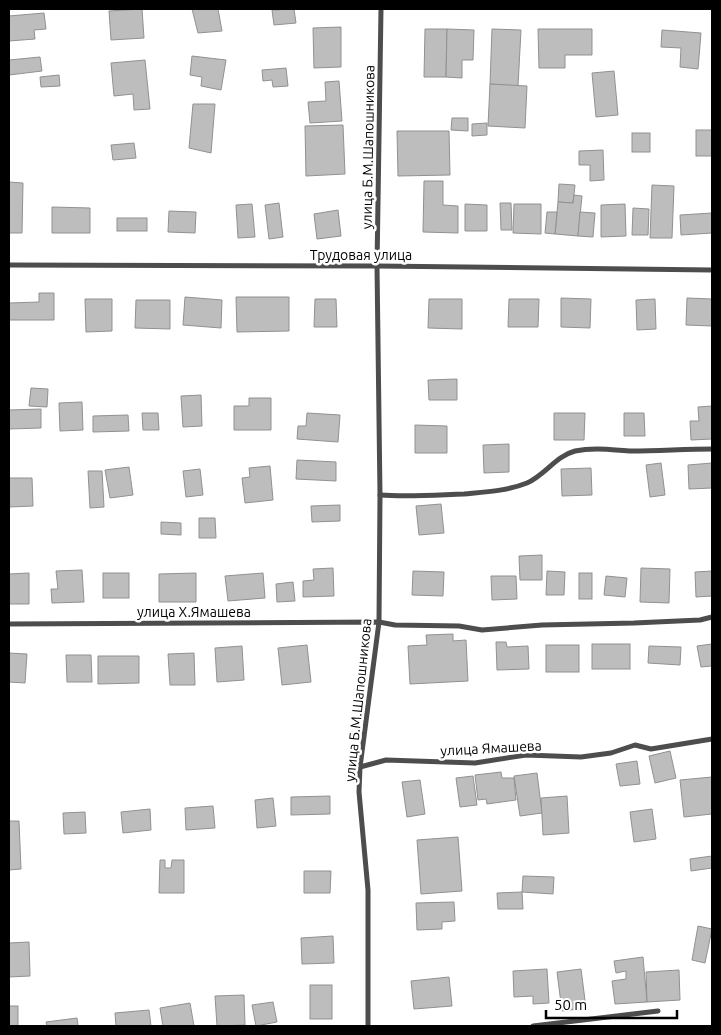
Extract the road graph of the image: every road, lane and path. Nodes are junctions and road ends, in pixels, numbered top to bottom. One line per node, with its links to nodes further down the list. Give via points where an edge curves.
1 (381, 9): 3 (street, улица Б.М.Шапошникова)
2 (9, 264): 3 (street, Трудовая улица)
3 (377, 266): 4 (street, Трудовая улица); 6 (street, улица Б.М.Шапошникова)
4 (712, 270)
5 (712, 449): 6 (street, via 583,450 565,455 527,483 487,493 407,497)
6 (380, 495): 8 (street, улица Б.М.Шапошникова)
7 (712, 617): 8 (street, via 482,630)
8 (379, 622): 9 (street, улица Х.Ямашева); 11 (street, улица Б.М.Шапошникова)
9 (9, 624)
10 (712, 739): 11 (street, улица Ямашева, via 651,749 635,745 611,753 581,757 526,755 475,764 386,760)
11 (360, 767): 13 (street, улица Б.М.Шапошникова, via 359,792 368,890)
12 (658, 1011): 14 (street)
13 (368, 1026)
14 (534, 1026)

